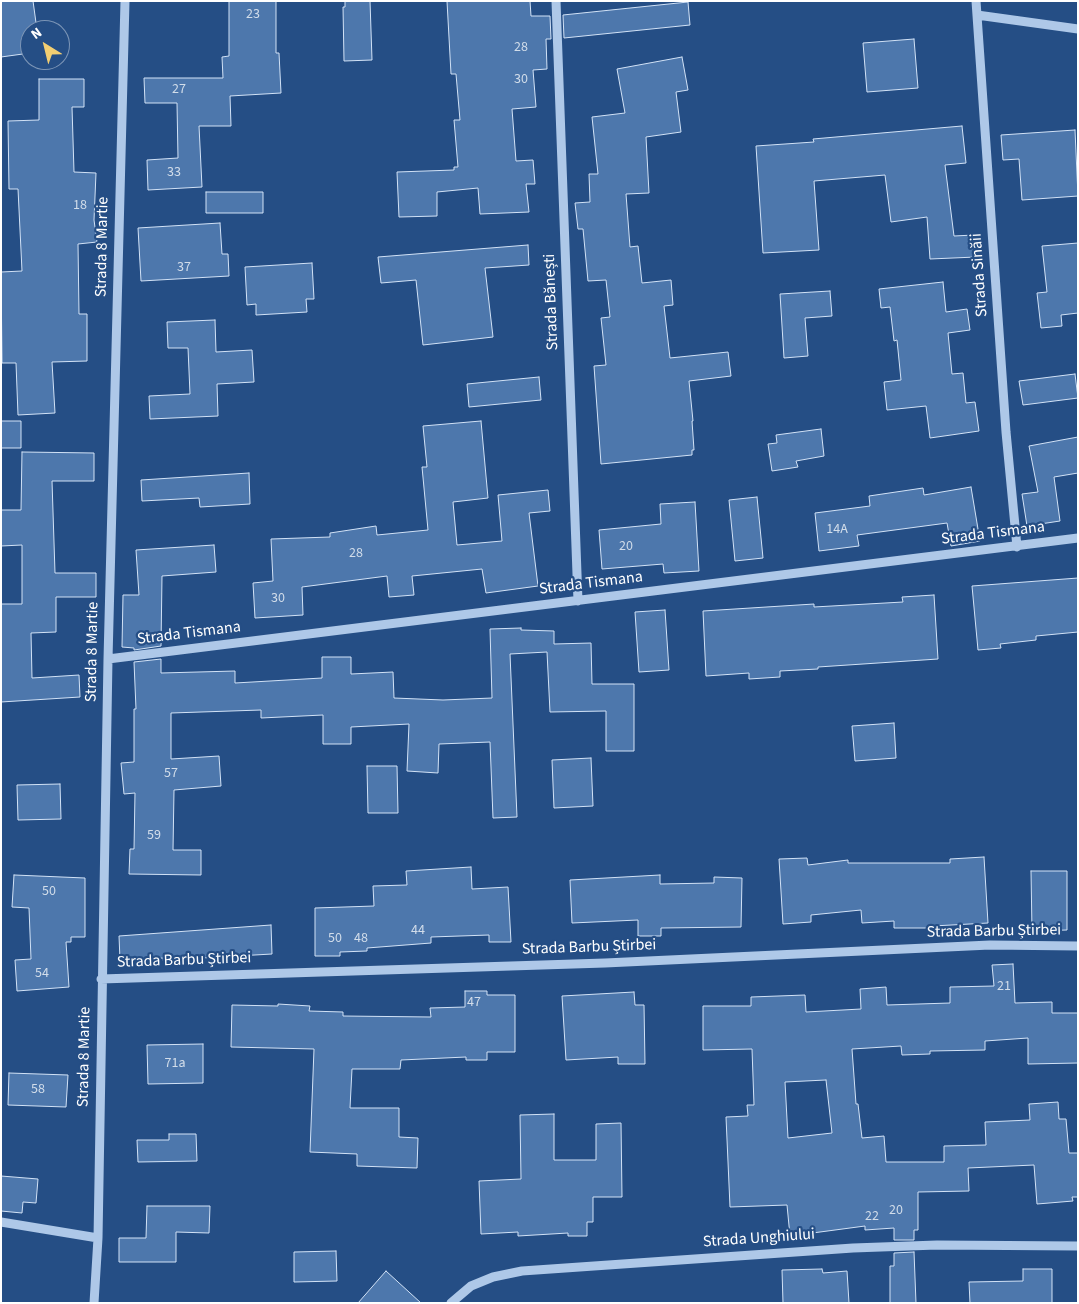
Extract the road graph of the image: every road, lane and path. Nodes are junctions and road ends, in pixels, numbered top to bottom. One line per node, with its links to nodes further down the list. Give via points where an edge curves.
1 (125, 1): 9 (street, Strada 8 Martie)
2 (556, 1): 8 (street, Strada Bănești)
3 (976, 1): 4 (street, Strada Sinăii)
4 (977, 15): 5 (street); 7 (street, Strada Sinăii)
5 (1078, 29)
6 (1078, 538): 7 (street, Strada Tismana)
7 (1017, 546): 8 (street, Strada Tismana)
8 (578, 601): 9 (street, Strada Tismana)
9 (108, 659): 11 (street, Strada 8 Martie)
10 (1078, 946): 11 (street, Strada Barbu Știrbei, via 990,944 605,963)
11 (101, 979): 13 (street, Strada 8 Martie)
12 (1, 1222): 13 (street)
13 (98, 1238): 15 (street, Strada 8 Martie)
14 (1078, 1246): 16 (street, Strada Unghiului, via 853,1248 522,1271 471,1286)
15 (94, 1303)
16 (452, 1303)

